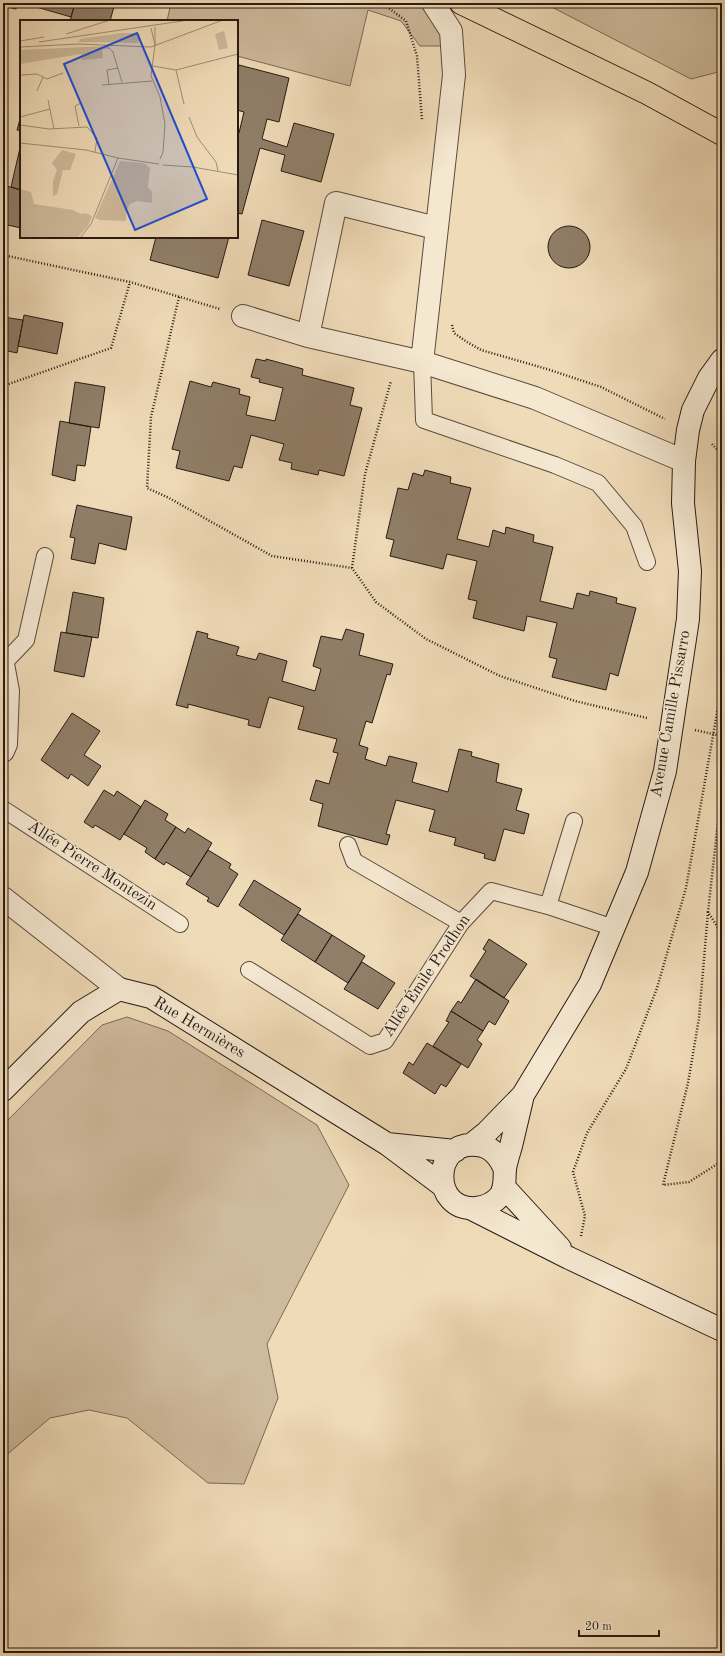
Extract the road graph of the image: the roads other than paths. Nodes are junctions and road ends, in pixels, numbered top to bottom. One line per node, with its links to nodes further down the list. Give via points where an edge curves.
1 (433, 3): 4 (main road, via 451,31 454,75)
2 (461, 3): 3 (highway, via 647,92)
3 (722, 134)
4 (436, 228): 6 (main road, via 336,203); 8 (main road)
5 (243, 316): 6 (main road)
6 (308, 336): 8 (main road)
7 (722, 360): 9 (main road, Avenue Camille Pissarro, via 709,378 693,410)
8 (422, 362): 9 (main road, via 535,398); 11 (lane, via 424,420 598,483 634,526)
9 (684, 461): 21 (main road, Avenue Camille Pissarro, via 683,503 690,571 688,619 665,771 637,872)
10 (45, 556): 12 (lane, via 26,640)
11 (647, 562)
12 (3, 664): 13 (main road, via 8,691 6,744)
13 (3, 751)
14 (3, 809): 20 (lane, Allée Pierre Montezin)
15 (574, 821): 18 (lane)
16 (348, 845): 19 (lane, via 354,861)
17 (3, 898): 23 (main road)
18 (548, 906): 19 (lane, Allée Émile Prodhon, via 492,891); 21 (lane, Allée Émile Prodhon)
19 (461, 923): 22 (lane, Allée Émile Prodhon, via 385,1041 370,1046)
20 (180, 924)
21 (614, 928): 25 (main road, Avenue Camille Pissarro, via 590,984)
22 (249, 970)
23 (119, 989): 24 (main road, via 81,1012); 26 (main road, Rue Hermières, via 151,997)
24 (3, 1090)
25 (523, 1095): 27 (main road, Avenue Camille Pissarro, via 487,1132); 28 (main road, Avenue Camille Pissarro)
26 (387, 1144): 27 (main road); 29 (main road, Rue Hermières)
27 (463, 1148): 28 (main road, via 489,1148 502,1161); 29 (main road, via 447,1158 441,1176)
28 (505, 1178): 30 (main road, via 500,1196 483,1208); 31 (main road)
29 (443, 1186): 30 (main road, via 454,1202)
30 (472, 1209): 31 (main road)
31 (569, 1258): 32 (main road)
32 (722, 1330)

